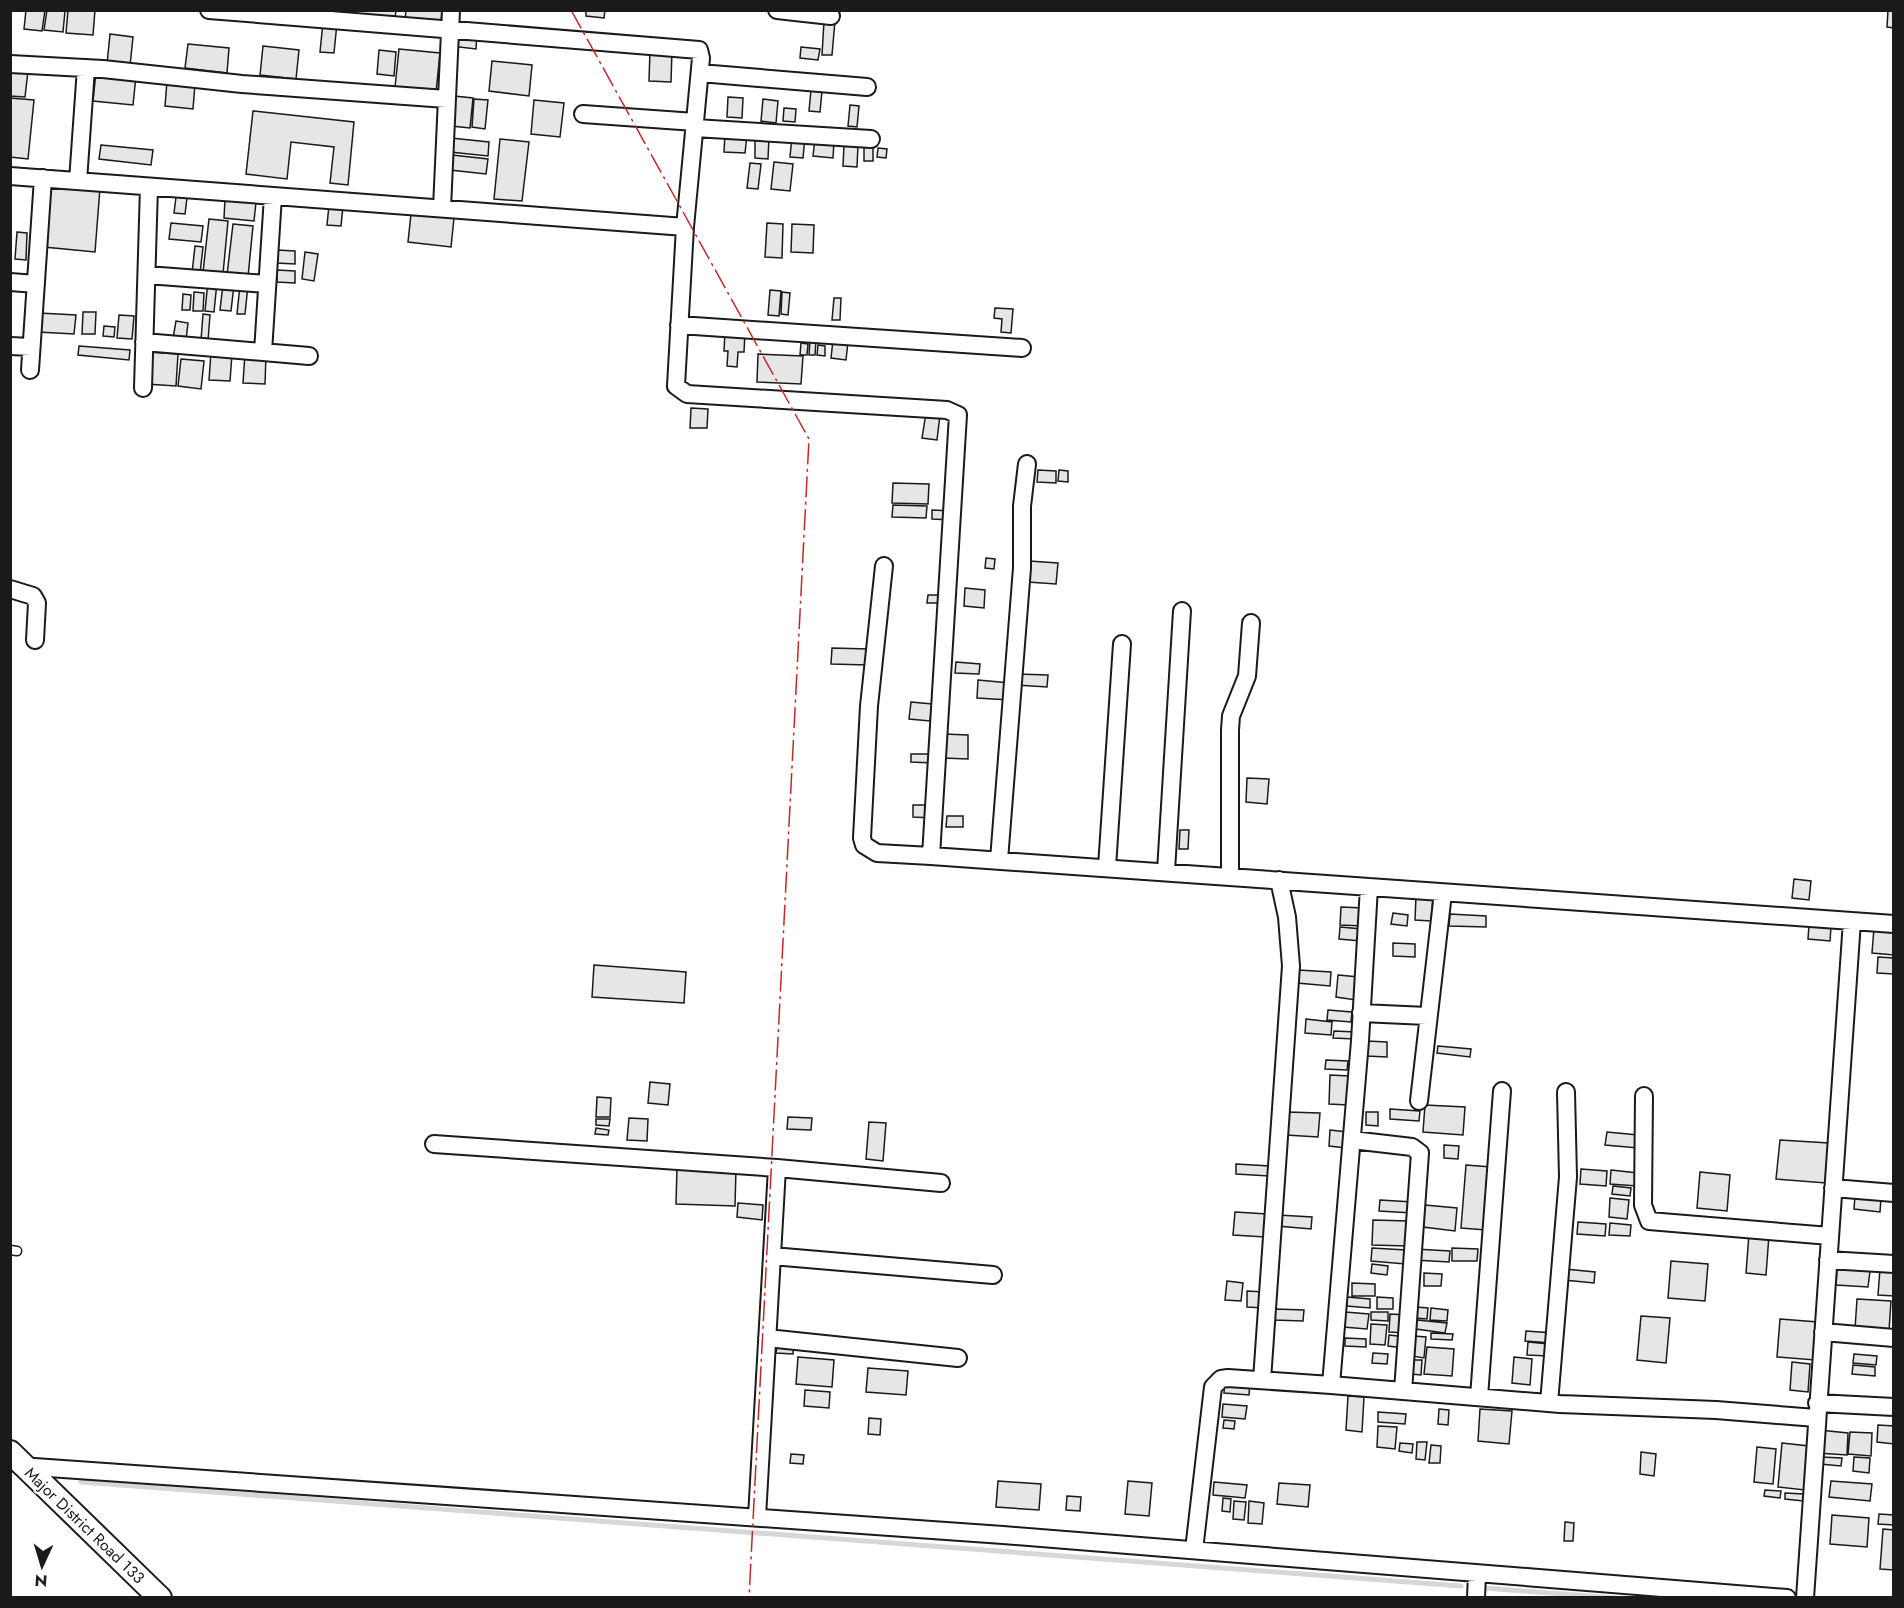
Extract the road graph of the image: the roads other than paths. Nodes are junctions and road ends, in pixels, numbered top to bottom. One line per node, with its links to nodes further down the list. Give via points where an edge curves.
1 (209, 10): 5 (street)
2 (451, 10): 5 (street)
3 (777, 10): 4 (street)
4 (831, 16)
5 (450, 29): 8 (street, via 694,48 701,53); 10 (street)
6 (10, 64): 7 (street)
7 (86, 68): 10 (street); 16 (street)
8 (700, 73): 9 (street); 12 (street)
9 (867, 87)
10 (446, 99): 19 (street)
11 (583, 114): 12 (street)
12 (695, 125): 13 (street); 20 (street)
13 (871, 139)
14 (10, 176): 15 (street)
15 (43, 178): 16 (street); 23 (street)
16 (78, 181): 17 (street)
17 (149, 186): 18 (street); 21 (street)
18 (273, 196): 19 (street); 24 (street)
19 (442, 208): 20 (street)
20 (685, 227): 25 (street)
21 (147, 275): 24 (street); 26 (street)
22 (10, 282): 23 (street)
23 (36, 284): 28 (street)
24 (266, 284): 30 (street)
25 (679, 325): 29 (street); 41 (street, via 676,386 687,394 947,410 958,416)
26 (144, 342): 30 (street); 33 (street)
27 (10, 346): 28 (street)
28 (31, 347): 32 (street)
29 (1022, 348)
30 (263, 352): 31 (street)
31 (309, 356)
32 (30, 370)
33 (143, 388)
34 (1027, 464): 42 (street)
35 (884, 566): 41 (street, via 869,706 862,838 864,845 877,853)
36 (10, 589): 39 (street, via 33,596 37,603)
37 (1182, 611): 44 (street)
38 (1251, 623): 45 (street, via 1247,676 1234,705 1230,730)
39 (35, 640)
40 (1122, 644): 43 (street)
41 (930, 856): 42 (street)
42 (999, 860): 43 (street)
43 (1107, 867): 44 (street)
44 (1166, 871): 45 (street)
45 (1230, 876): 46 (street)
46 (1280, 880): 47 (street); 72 (street, via 1291,966)
47 (1369, 887): 48 (street); 51 (street)
48 (1443, 893): 49 (street); 52 (street)
49 (1852, 921): 50 (street); 61 (street)
50 (1893, 924)
51 (1361, 1013): 52 (street); 57 (street)
52 (1427, 1016): 56 (street)
53 (1502, 1091): 75 (street)
54 (1566, 1092): 76 (street, via 1568,1177)
55 (1644, 1096): 63 (street, via 1643,1205 1649,1221)
56 (1419, 1101)
57 (1352, 1140): 73 (street); 74 (street, via 1412,1146 1420,1154)
58 (434, 1144): 59 (street)
59 (777, 1168): 60 (street); 64 (street)
60 (941, 1183)
61 (1833, 1188): 62 (street); 63 (street)
62 (1893, 1193)
63 (1830, 1236): 65 (street)
64 (772, 1256): 67 (street); 69 (street)
65 (1828, 1260): 66 (street); 68 (street)
66 (1893, 1264)
67 (993, 1275)
68 (1823, 1332): 70 (street); 78 (street)
69 (767, 1338): 71 (street); 80 (street)
70 (1893, 1338)
71 (958, 1358)
72 (1262, 1380): 73 (street); 81 (street, via 1221,1379 1213,1387)
73 (1331, 1385): 74 (street)
74 (1403, 1390): 75 (street)
75 (1479, 1397): 76 (street)
76 (1549, 1403): 78 (street)
77 (1893, 1407): 78 (street)
78 (1817, 1410): 87 (street)
79 (15, 1461): 80 (street); 84 (main road, Major District Road 133)
80 (757, 1517): 81 (street)
81 (1194, 1550): 82 (street)
82 (1477, 1573): 83 (street); 85 (street)
83 (1753, 1596): 86 (street)
84 (160, 1598)
85 (1476, 1598)
86 (1787, 1598)
87 (1804, 1598)

